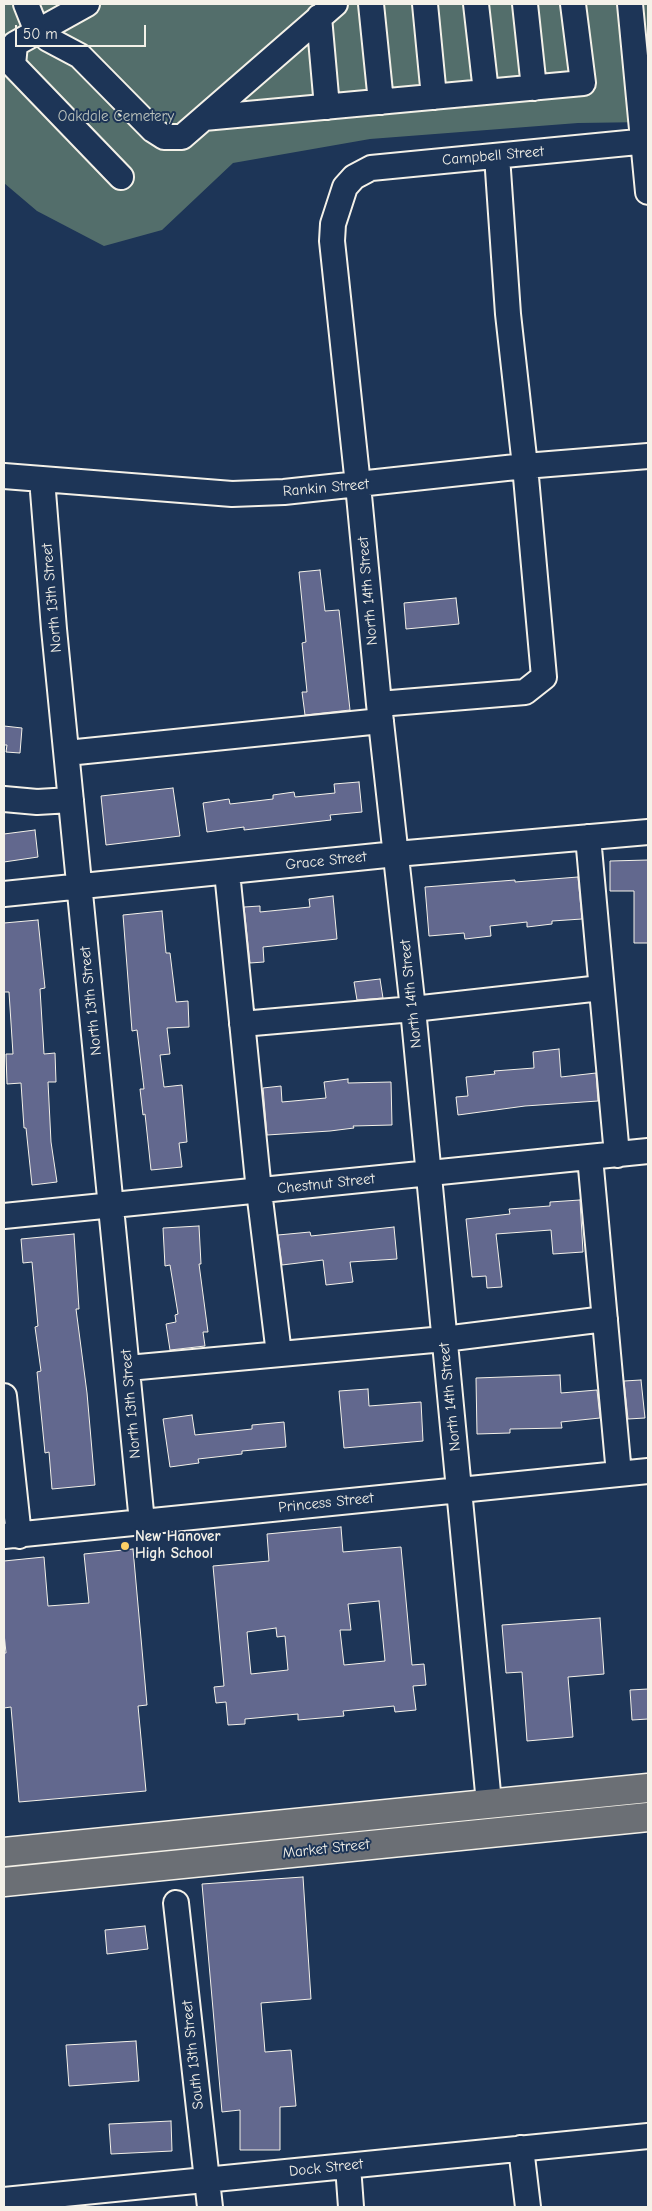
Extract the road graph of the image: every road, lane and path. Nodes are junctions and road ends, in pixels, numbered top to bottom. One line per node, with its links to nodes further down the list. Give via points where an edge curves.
1 (26, 4): 10 (street)
2 (87, 4): 10 (street)
3 (371, 4): 14 (street)
4 (425, 4): 13 (street)
5 (476, 4): 12 (street)
6 (525, 4): 11 (street)
7 (574, 4): 11 (street, via 583,83)
8 (630, 4): 17 (street)
9 (327, 11): 15 (street); 16 (street)
10 (39, 30): 16 (street, via 48,39 80,56 153,130 164,137 182,137); 19 (street, via 15,44 13,65)
11 (534, 88): 12 (street)
12 (486, 92): 13 (street)
13 (434, 97): 14 (street)
14 (381, 102): 15 (street)
15 (327, 107): 16 (street)
16 (204, 118)
17 (646, 141): 18 (street, Campbell Street); 21 (street)
18 (497, 156): 20 (street, Campbell Street, via 371,168 354,177); 23 (street, via 508,314)
19 (121, 176)
20 (345, 187): 26 (street, North 14th Street, via 334,214 332,241)
21 (648, 192)
22 (648, 456): 23 (street, Rankin Street)
23 (525, 466): 26 (street, Rankin Street); 27 (street, via 544,677 525,692)
24 (4, 476): 25 (street, Rankin Street)
25 (42, 479): 26 (street, Rankin Street, via 232,494); 28 (street, North 13th Street)
26 (358, 486): 27 (street, North 14th Street)
27 (380, 713): 28 (street); 33 (street, North 14th Street)
28 (67, 754): 30 (street, North 13th Street)
29 (4, 799): 30 (street, via 37,802)
30 (71, 800): 35 (street, North 13th Street)
31 (648, 832): 32 (street, Grace Street)
32 (588, 837): 33 (street, Grace Street); 37 (street)
33 (396, 854): 34 (street, Grace Street); 38 (street, North 14th Street)
34 (226, 872): 35 (street, Grace Street); 39 (street)
35 (81, 886): 36 (street, Grace Street); 45 (street, North 13th Street)
36 (4, 894)
37 (601, 988): 38 (street); 41 (street)
38 (413, 1009): 39 (street); 43 (street, North 14th Street)
39 (242, 1024): 44 (street)
40 (648, 1151): 41 (street, Chestnut Street)
41 (617, 1155): 42 (street, Chestnut Street)
42 (590, 1157): 43 (street, Chestnut Street); 47 (street)
43 (428, 1174): 44 (street, Chestnut Street); 48 (street, North 14th Street)
44 (259, 1191): 45 (street, Chestnut Street); 49 (street)
45 (113, 1204): 46 (street, Chestnut Street); 50 (street, North 13th Street)
46 (4, 1216)
47 (605, 1319): 48 (street); 53 (street)
48 (444, 1339): 49 (street); 54 (street, North 14th Street)
49 (279, 1354): 50 (street)
50 (128, 1368): 55 (street, North 13th Street)
51 (4, 1396): 56 (street)
52 (648, 1471): 53 (street, Princess Street)
53 (619, 1474): 54 (street, Princess Street)
54 (459, 1490): 55 (street, Princess Street); 58 (street, North 14th Street)
55 (142, 1522): 56 (street, Princess Street)
56 (11, 1536)
57 (648, 1788): 58 (main road, Market Street)
58 (489, 1803): 60 (main road, Market Street)
59 (648, 1817): 61 (main road, Market Street)
60 (4, 1852)
61 (4, 1882)
62 (176, 1903): 66 (street, South 13th Street)
63 (648, 2136): 64 (street, Dock Street)
64 (521, 2148): 65 (street, Dock Street); 70 (street)
65 (348, 2166): 66 (street, Dock Street); 69 (street)
66 (207, 2181): 67 (street, Dock Street); 68 (street, South 13th Street)
67 (4, 2200)
68 (210, 2207)
69 (351, 2207)
70 (528, 2207)

